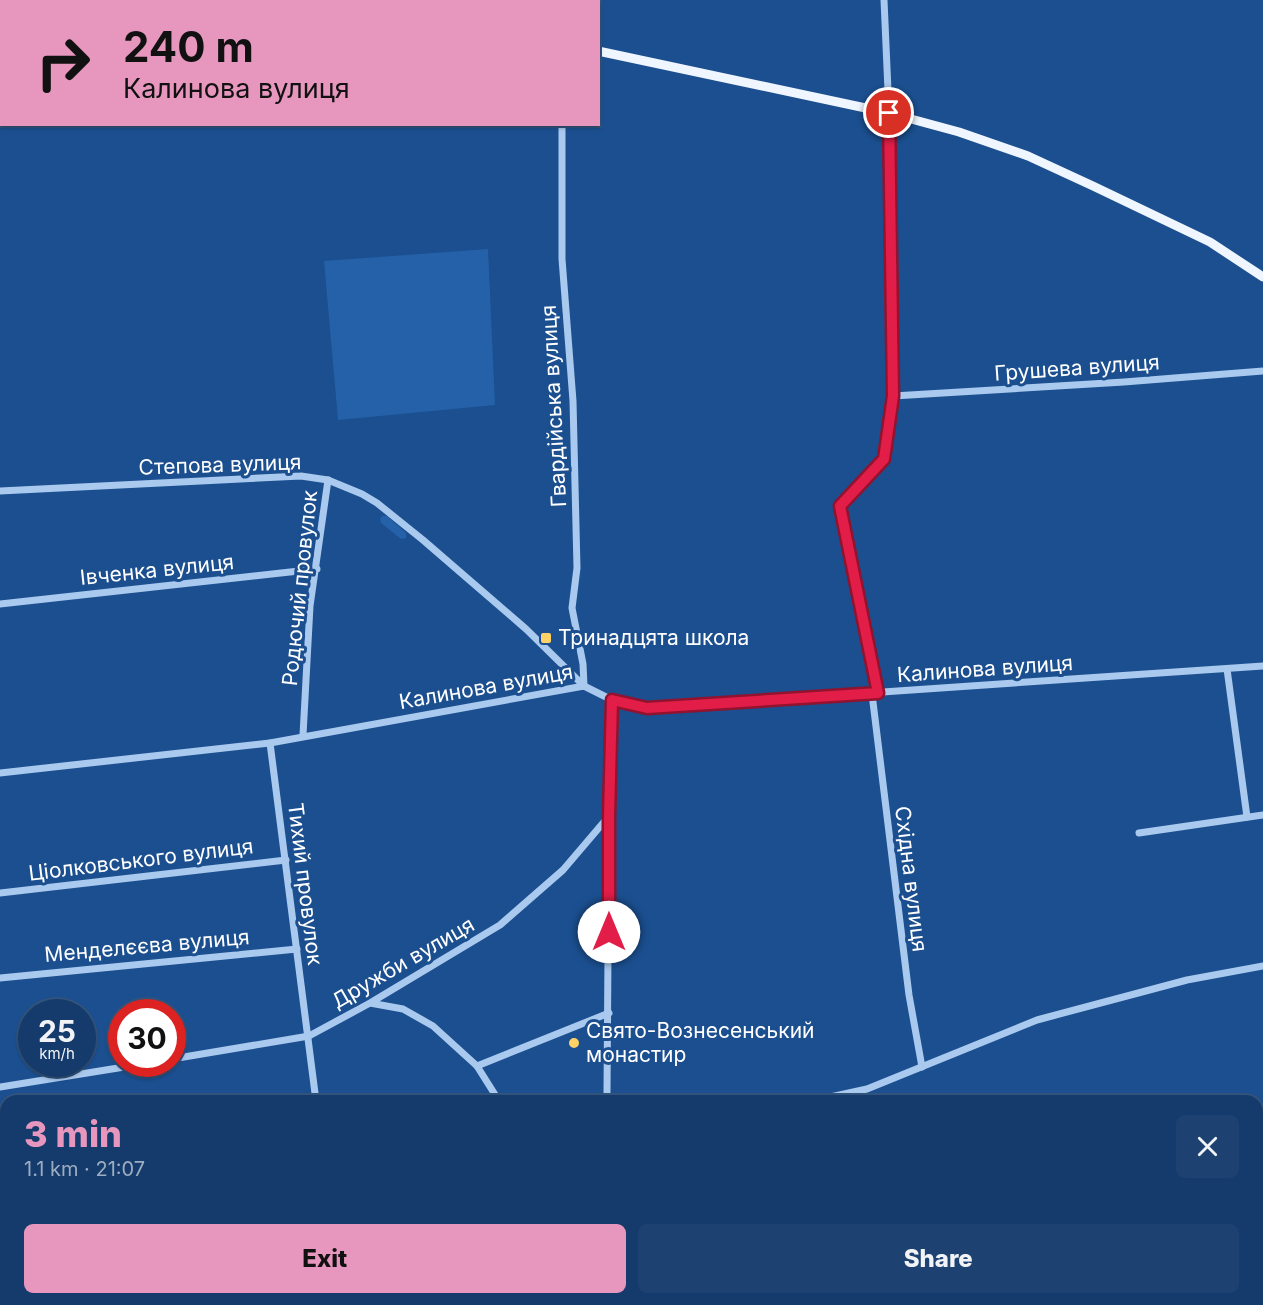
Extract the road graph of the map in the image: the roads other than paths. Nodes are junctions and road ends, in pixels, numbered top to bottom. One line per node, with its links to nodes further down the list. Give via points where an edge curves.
1 (884, 0): 3 (street, Східна вулиця)
2 (600, 51): 3 (main road)
3 (889, 113): 5 (main road, via 1028,156 1210,242); 7 (street, Східна вулиця)
4 (562, 126): 14 (street, Гвардійська вулиця, via 562,259 573,401 577,568 572,608)
5 (1263, 277)
6 (1263, 371): 7 (street, Грушева вулиця)
7 (893, 396): 15 (street, Східна вулиця, via 884,459 840,506)
8 (328, 480): 9 (street, Степова вулиця, via 301,476); 10 (street, Родючий провулок); 14 (street, Степова вулиця, via 362,494 423,540)
9 (0, 490)
10 (317, 569): 11 (street, Івченка вулиця); 17 (street, Родючий провулок, via 310,606)
11 (0, 604)
12 (1263, 666): 13 (street, Калинова вулиця)
13 (1227, 669): 15 (street, Калинова вулиця); 22 (street)
14 (584, 686): 16 (street, Калинова вулиця); 17 (street, Калинова вулиця)
15 (875, 693): 16 (street, Калинова вулиця, via 647,708); 34 (street, Східна вулиця, via 909,995)
16 (612, 700): 21 (street)
17 (303, 735): 18 (street, Калинова вулиця)
18 (270, 742): 19 (street, Калинова вулиця); 24 (street, Тихий провулок)
19 (0, 773)
20 (1263, 815): 22 (street)
21 (609, 816): 29 (street, Дружби вулиця, via 563,870 500,925); 30 (street)
22 (1246, 817): 23 (street)
23 (1139, 833)
24 (286, 860): 25 (street, Ціолковського вулиця); 26 (street, Тихий провулок)
25 (0, 893)
26 (297, 949): 28 (street, Менделєєва вулиця); 31 (street, Тихий провулок)
27 (1263, 966): 34 (street, via 1187,980 1037,1020)
28 (0, 978)
29 (370, 1003): 31 (street, Дружби вулиця); 33 (street, via 403,1010 433,1026)
30 (609, 1013): 33 (street); 39 (street)
31 (309, 1036): 32 (street, Дружби вулиця); 37 (street, Тихий провулок)
32 (186, 1057)
33 (477, 1066): 38 (street)
34 (922, 1067): 40 (street, via 867,1089)
35 (108, 1070): 36 (street)
36 (0, 1087)
37 (315, 1095)
38 (495, 1095)
39 (608, 1095)
40 (840, 1095)

